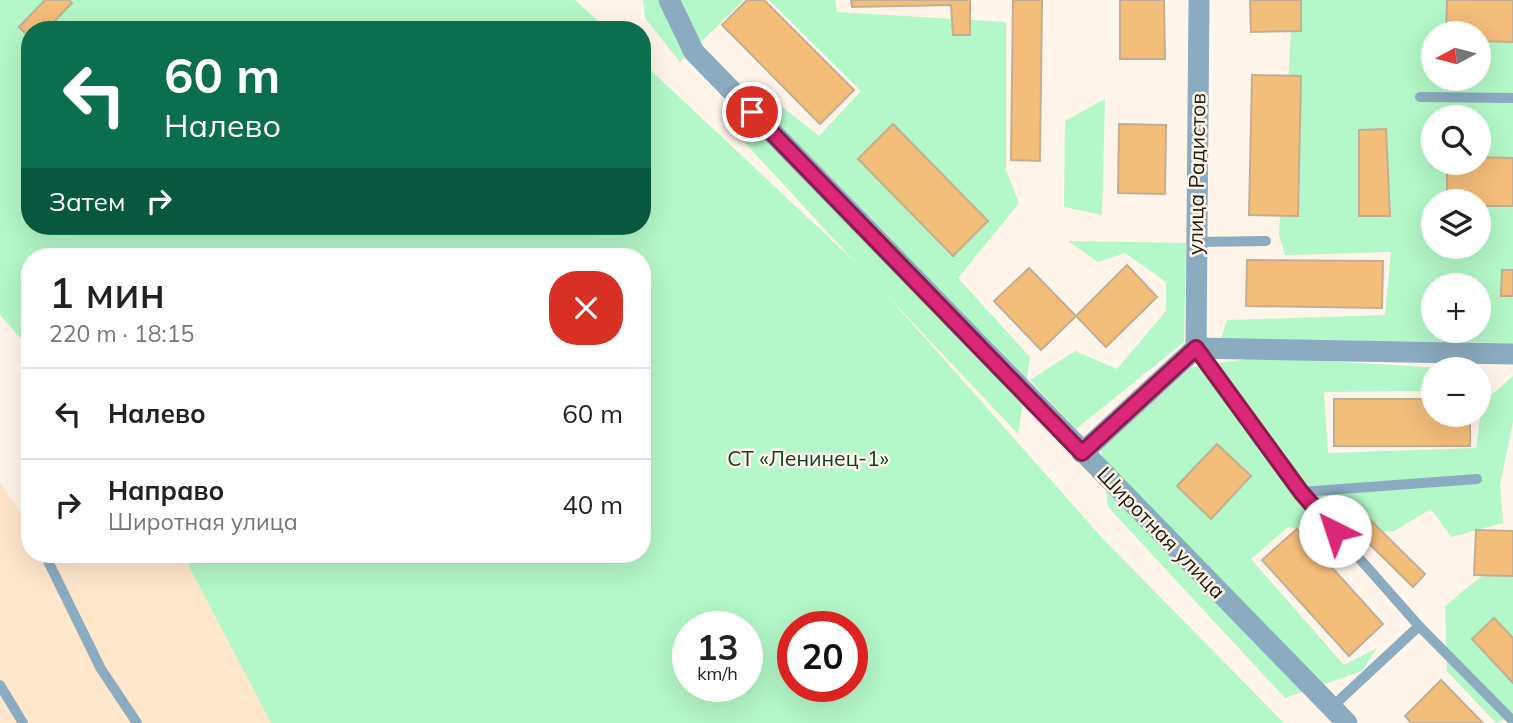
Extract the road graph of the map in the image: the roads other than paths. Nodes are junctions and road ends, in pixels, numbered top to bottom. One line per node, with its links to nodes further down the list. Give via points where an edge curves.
1 (669, 0): 9 (street, Широтная улица, via 694,52)
2 (1199, 0): 5 (street, улица Радистов)
3 (1420, 97): 4 (lane)
4 (1513, 98)
5 (1197, 242): 6 (lane); 7 (street, улица Радистов)
6 (1266, 242)
7 (1196, 348): 8 (street); 9 (street); 11 (lane)
8 (1513, 354)
9 (1082, 453): 15 (street, Широтная улица)
10 (1477, 479): 11 (lane)
11 (1301, 492): 13 (lane)
12 (49, 563): 18 (lane, via 101,668)
13 (1419, 626): 15 (lane); 16 (lane)
14 (0, 685): 17 (lane)
15 (1332, 708): 19 (street, Широтная улица)
16 (1513, 721)
17 (23, 723)
18 (137, 723)
19 (1347, 723)

